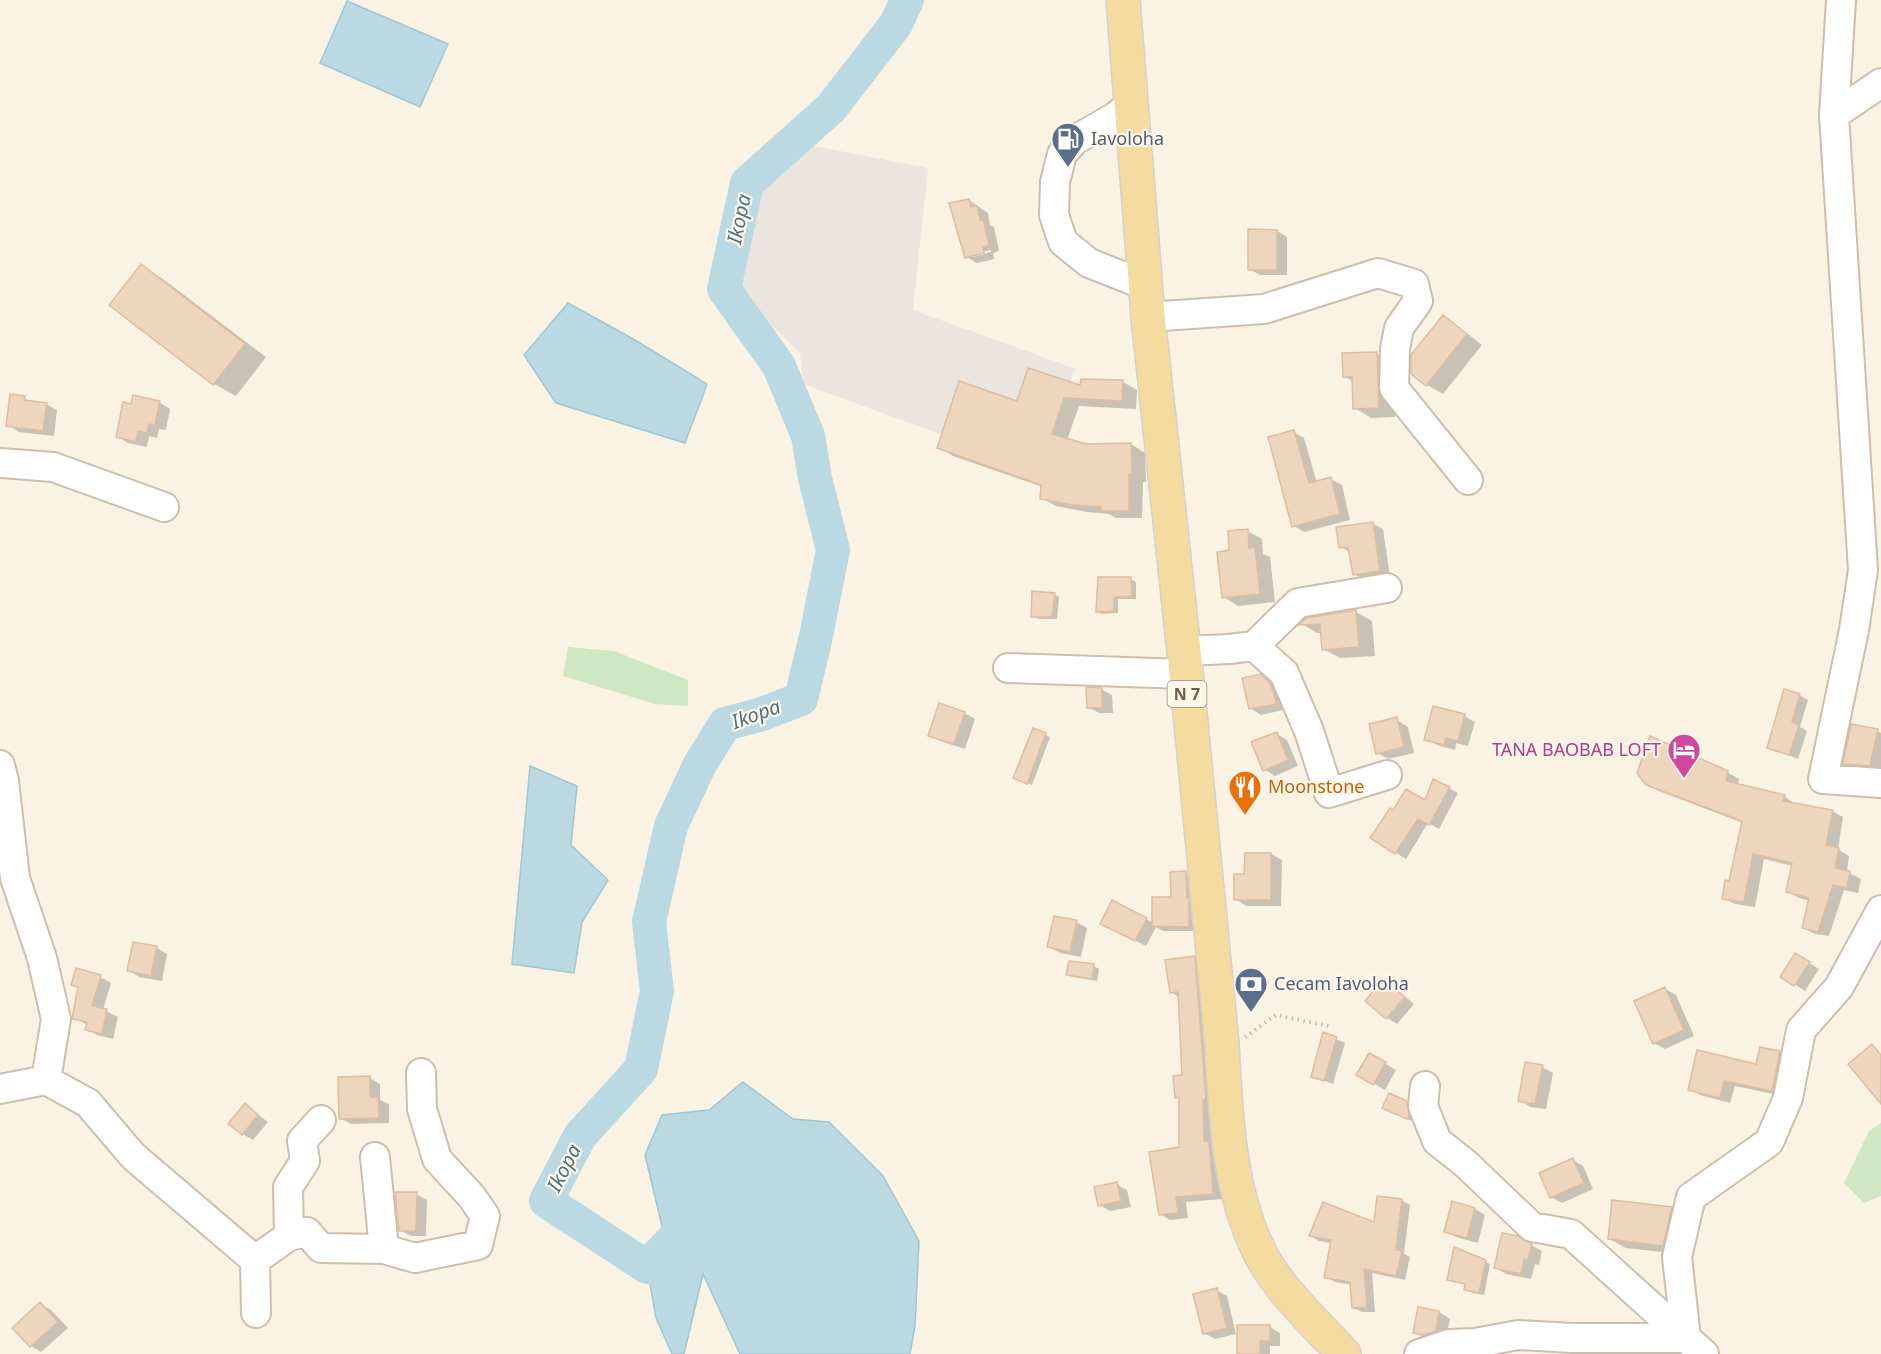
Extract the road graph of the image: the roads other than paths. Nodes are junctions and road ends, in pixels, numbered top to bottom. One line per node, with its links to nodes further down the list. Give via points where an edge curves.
1 (1123, 0): 4 (main road, N 7)
2 (1841, 0): 5 (street)
3 (1881, 83): 5 (street)
4 (1131, 104): 6 (main road, N 7); 6 (street, via 1075,140 1062,154 1055,182 1054,216 1063,242 1089,263)
5 (1834, 115): 17 (street, via 1863,570 1823,779)
6 (1145, 285): 7 (main road, N 7)
7 (1148, 317): 9 (street, via 1264,309 1378,273 1414,284 1418,301 1399,328 1394,388); 13 (main road, N 7)
8 (0, 463): 10 (street, via 53,467)
9 (1468, 480)
10 (164, 507)
11 (1387, 588): 12 (street, via 1298,603)
12 (1254, 646): 13 (street, via 1229,649); 16 (street, via 1284,673 1309,731 1329,793)
13 (1185, 663): 14 (street); 30 (main road, N 7, via 1233,1164 1245,1214 1262,1256 1307,1315)
14 (1008, 668)
15 (0, 765): 20 (street, via 15,878 42,958 56,1019)
16 (1387, 775)
17 (1881, 783)
18 (1881, 910): 29 (street, via 1839,987 1801,1030 1788,1098 1769,1142 1691,1197 1677,1257)
19 (421, 1073): 26 (street, via 422,1109 437,1159 485,1216 478,1245 415,1258)
20 (46, 1080): 22 (street); 27 (street, via 88,1103 133,1156)
21 (1425, 1086): 29 (street, via 1423,1106 1437,1141 1532,1227 1571,1234)
22 (0, 1089)
23 (321, 1120): 25 (street, via 302,1141 305,1161 288,1187)
24 (375, 1157): 26 (street)
25 (289, 1236): 26 (street, via 307,1232 321,1248); 27 (street)
26 (384, 1249)
27 (255, 1260): 28 (street)
28 (256, 1313)
29 (1695, 1346): 31 (street, via 1518,1335 1449,1344)
30 (1344, 1354)
31 (1419, 1354)

